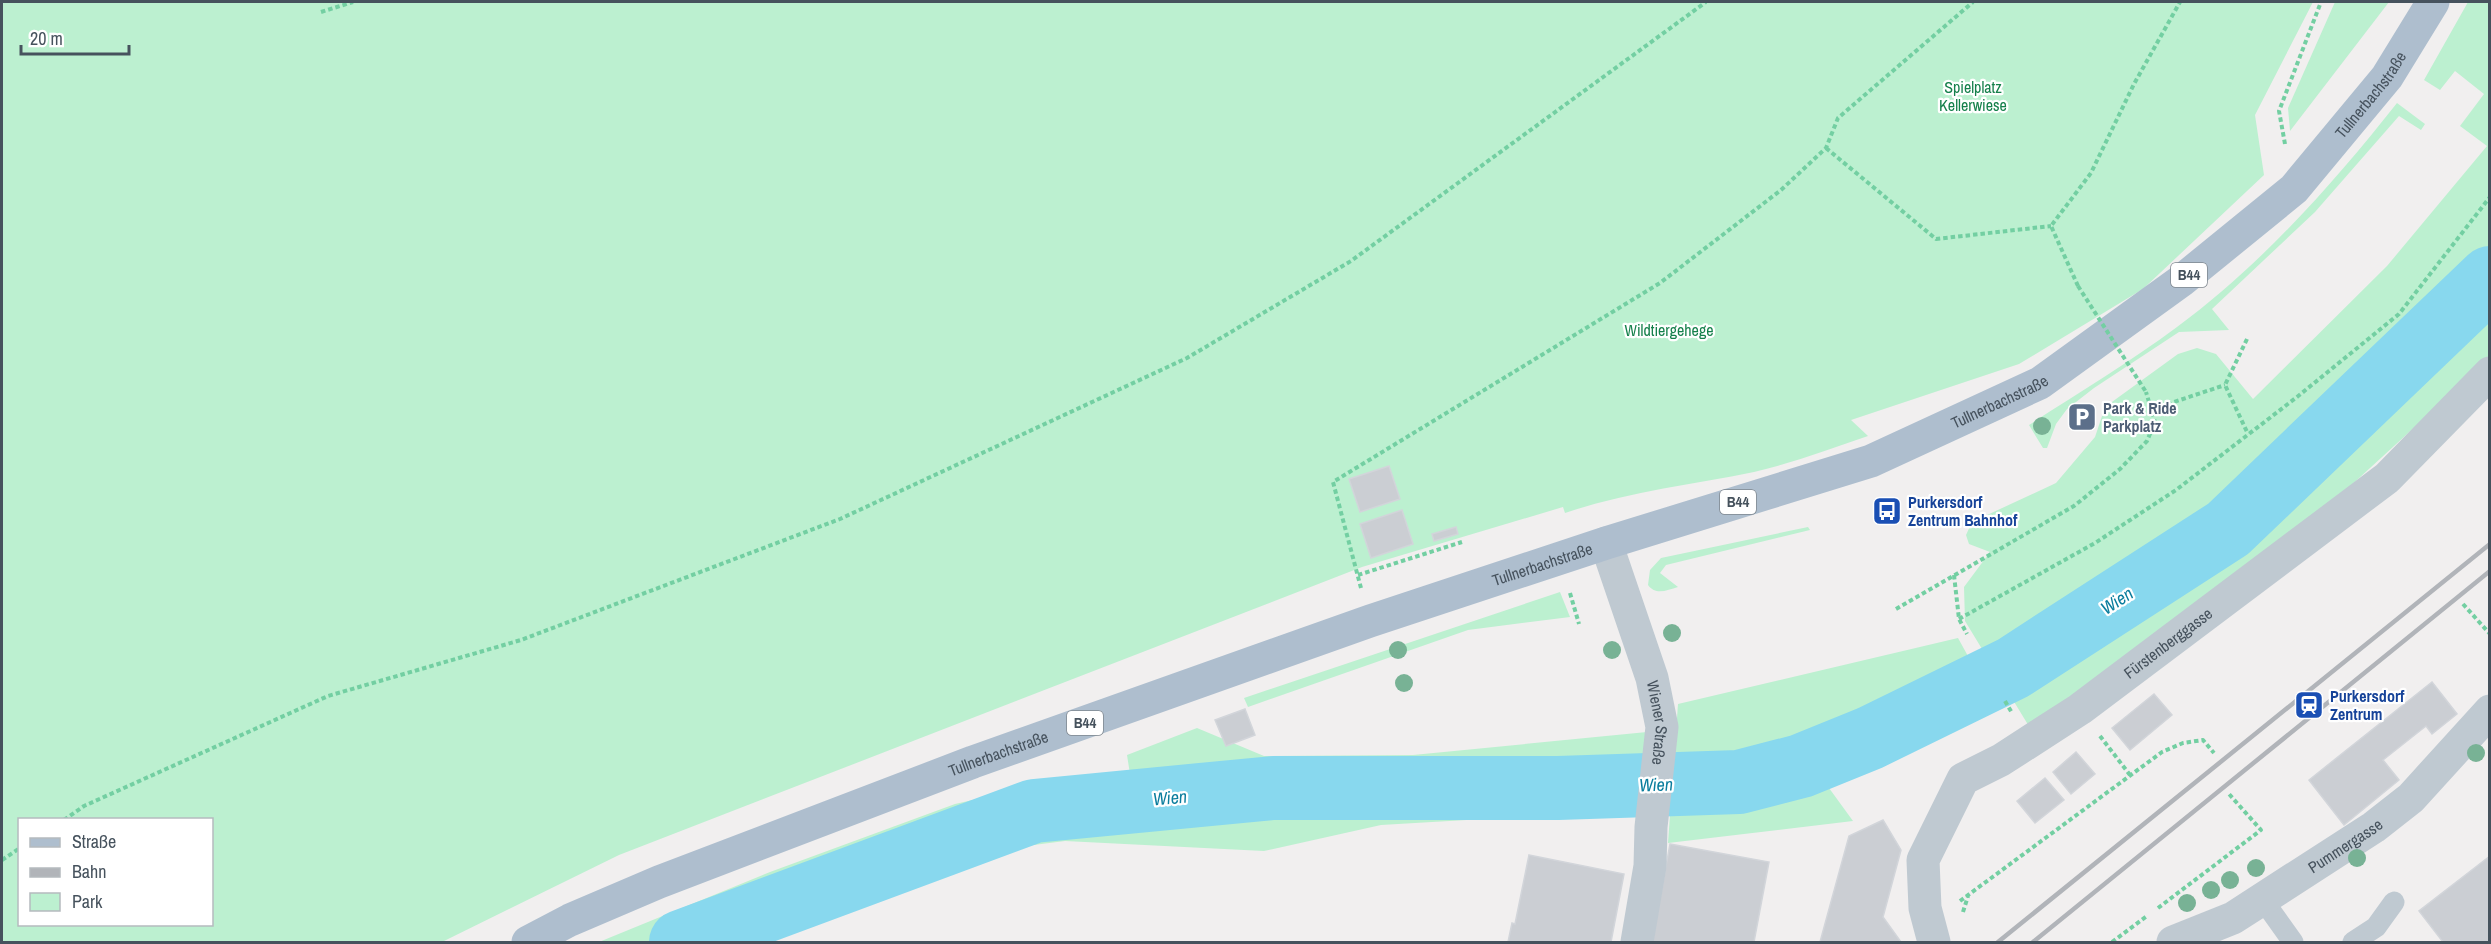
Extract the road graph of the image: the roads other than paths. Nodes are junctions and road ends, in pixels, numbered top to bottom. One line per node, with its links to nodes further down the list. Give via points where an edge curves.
1 (2433, 2): 3 (main road, Tullnerbachstraße / B44, via 2387,77 2294,189 2181,281 2040,383 1871,461)
2 (2490, 373): 7 (street, Fürstenberggasse, via 2387,478 2079,709 2001,760 1963,778 1923,860 1925,908)
3 (1606, 543): 8 (main road, Tullnerbachstraße / B44, via 1370,621 984,758 658,882); 9 (street, Wiener Straße, via 1652,678 1662,728 1650,866)
4 (2490, 711): 5 (street, Pummergasse, via 2411,798)
5 (2264, 900): 10 (street, Pummergasse, via 2233,918); 11 (lane)
6 (2394, 902): 12 (lane, via 2376,927)
7 (1931, 933)
8 (528, 942)
9 (1637, 942)
10 (2173, 942)
11 (2293, 942)
12 (2353, 942)

